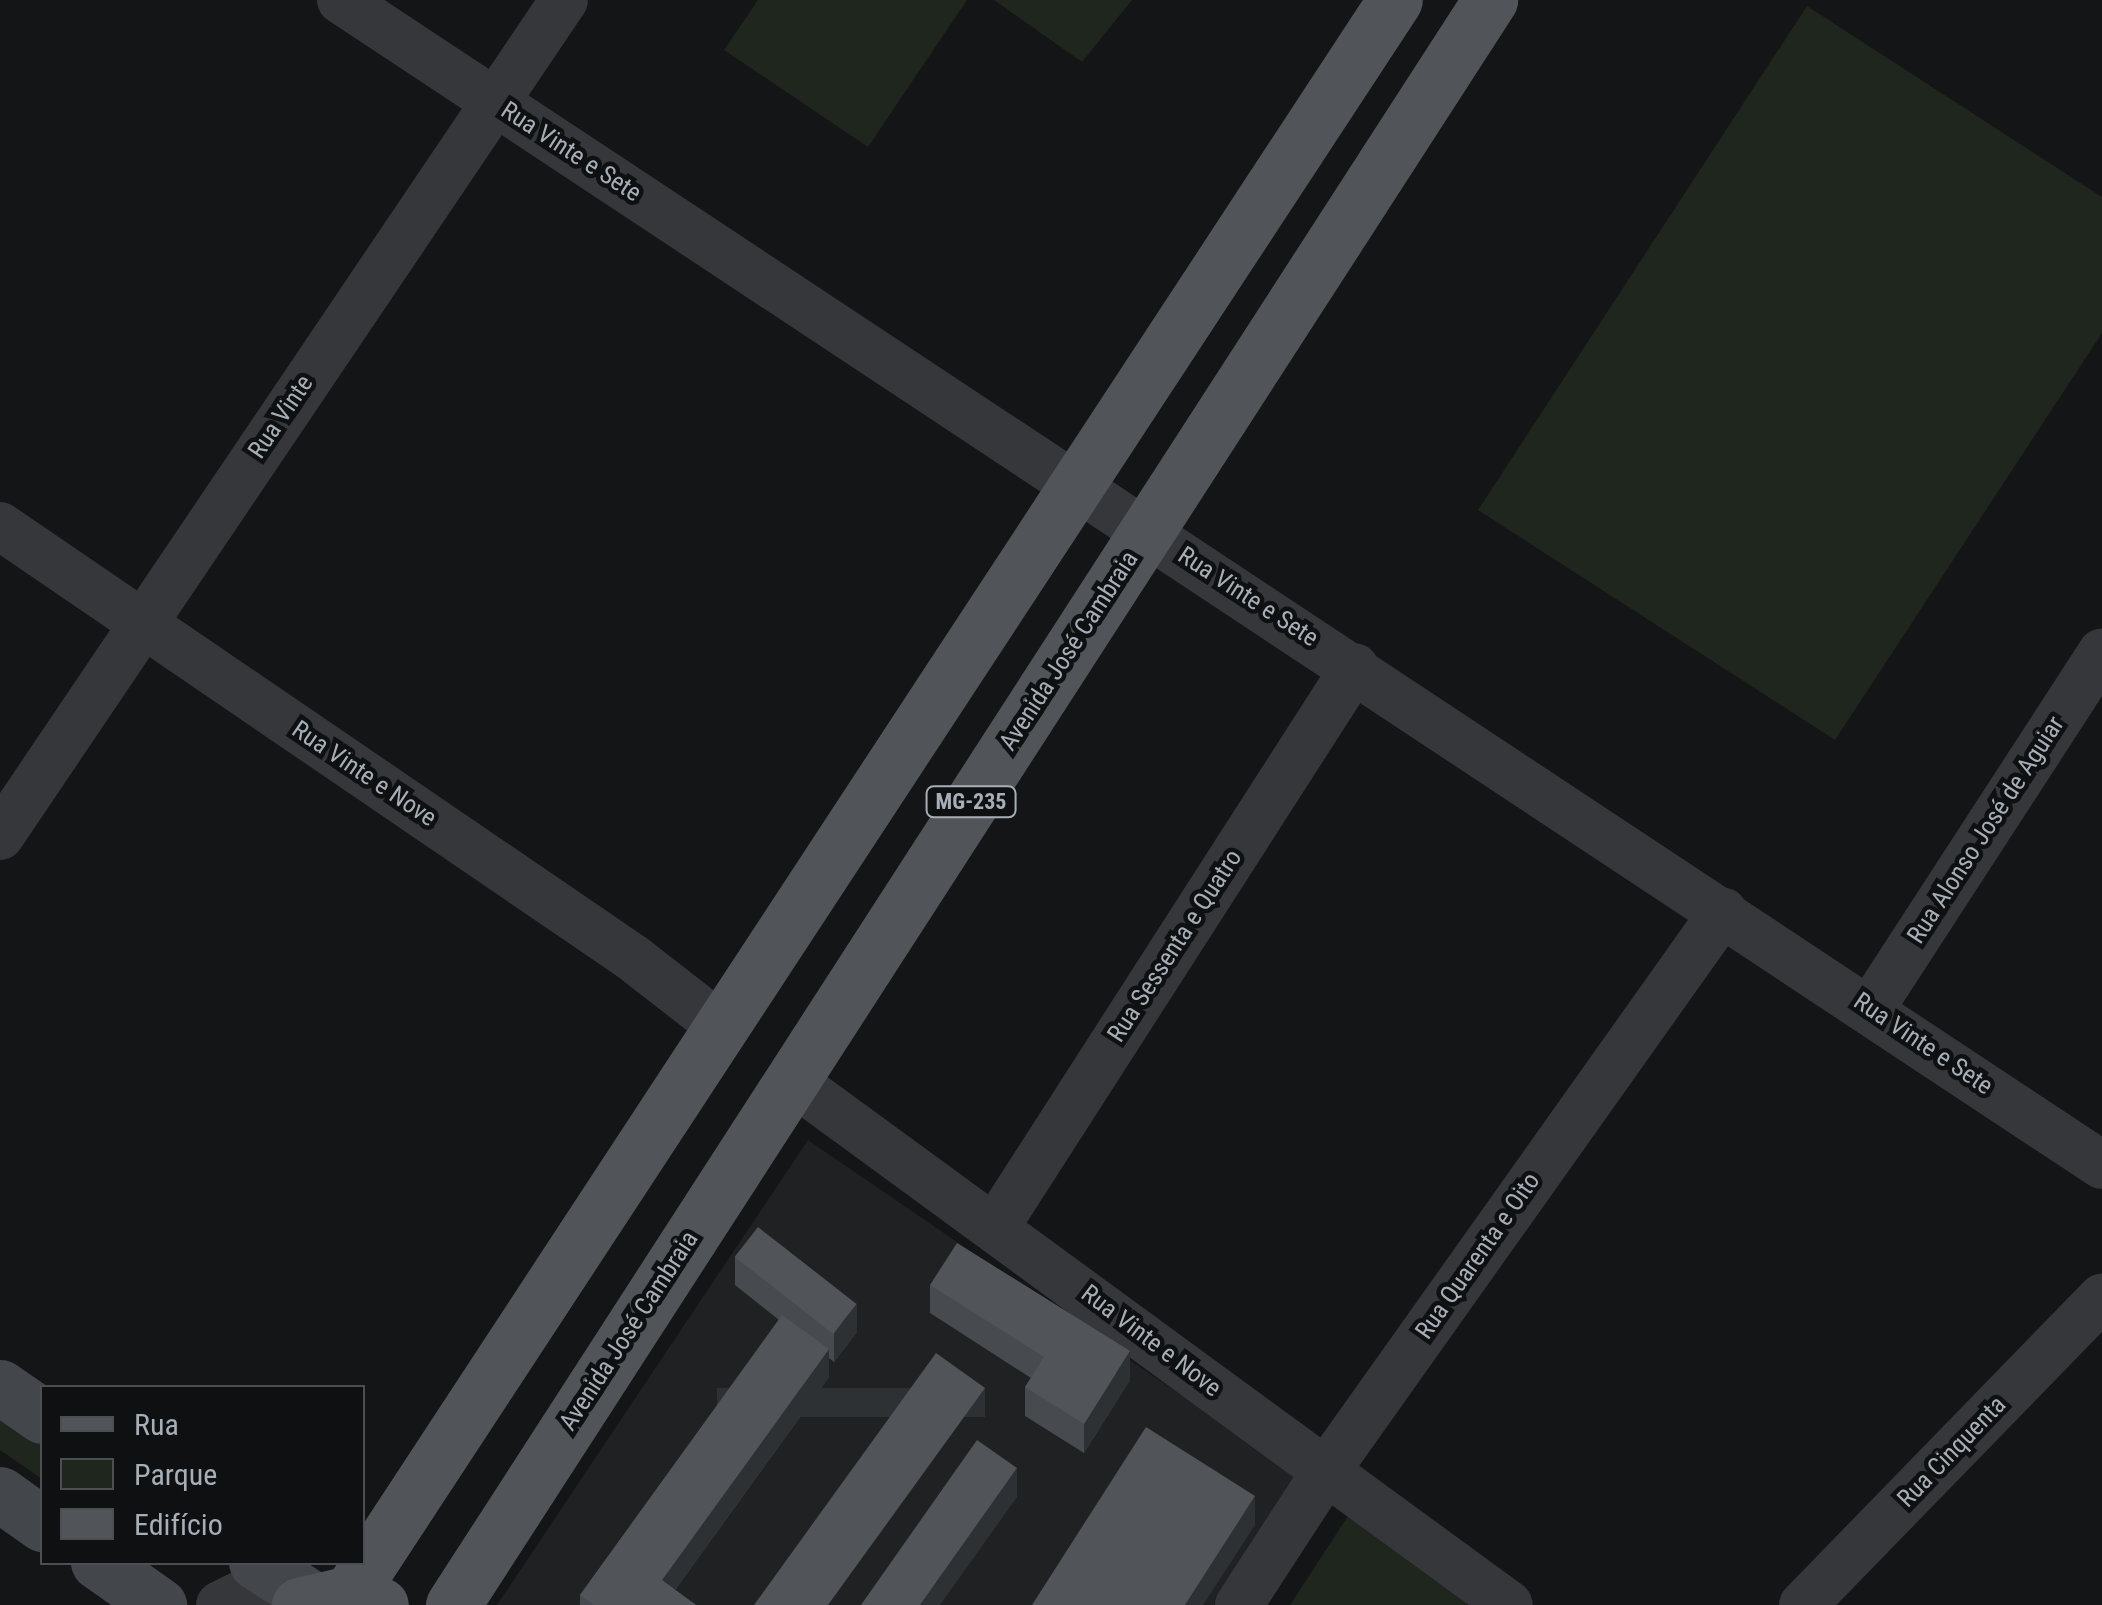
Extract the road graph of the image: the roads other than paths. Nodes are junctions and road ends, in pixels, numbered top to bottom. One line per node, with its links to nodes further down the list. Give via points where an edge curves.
1 (341, 0): 5 (street, Rua Vinte e Sete)
2 (564, 0): 5 (street, Rua Vinte)
3 (1395, 0): 6 (main road, MG-235)
4 (1490, 0): 8 (main road, Avenida José Cambraia / MG-235)
5 (495, 102): 6 (street, Rua Vinte e Sete); 9 (street, Rua Vinte)
6 (1079, 486): 8 (street, Rua Vinte e Sete); 15 (main road, MG-235)
7 (0, 526): 9 (street, Rua Vinte e Nove)
8 (1147, 532): 11 (street, Rua Vinte e Sete); 16 (main road, Avenida José Cambraia / MG-235)
9 (142, 622): 12 (street, Rua Vinte); 15 (street, Rua Vinte e Nove, via 633,958)
10 (2102, 652): 14 (street, Rua Alonso José de Aguiar)
11 (1355, 667): 13 (street, Rua Vinte e Sete); 18 (street, Rua Sessenta e Quatro)
12 (0, 836)
13 (1723, 912): 14 (street, Rua Vinte e Sete); 22 (street, Rua Quarenta e Oito)
14 (1871, 1008): 17 (street, Rua Vinte e Sete)
15 (723, 1028): 24 (main road, MG-235)
16 (790, 1080): 18 (street, Rua Vinte e Nove); 31 (main road, Avenida José Cambraia / MG-235)
17 (2102, 1166)
18 (996, 1226): 22 (street, Rua Vinte e Nove)
19 (2102, 1298): 34 (street, Rua Cinquenta)
20 (0, 1387): 21 (street)
21 (40, 1415)
22 (1326, 1471): 32 (street, Rua Quarenta e Oito); 33 (street, Rua Vinte e Nove)
23 (0, 1494): 25 (street)
24 (365, 1518)
25 (40, 1523)
26 (102, 1565): 29 (street)
27 (330, 1565): 28 (main road, MG-235)
28 (312, 1590): 30 (street)
29 (159, 1605)
30 (220, 1605)
31 (453, 1605)
32 (1239, 1605)
33 (1508, 1605)
34 (1803, 1605)

